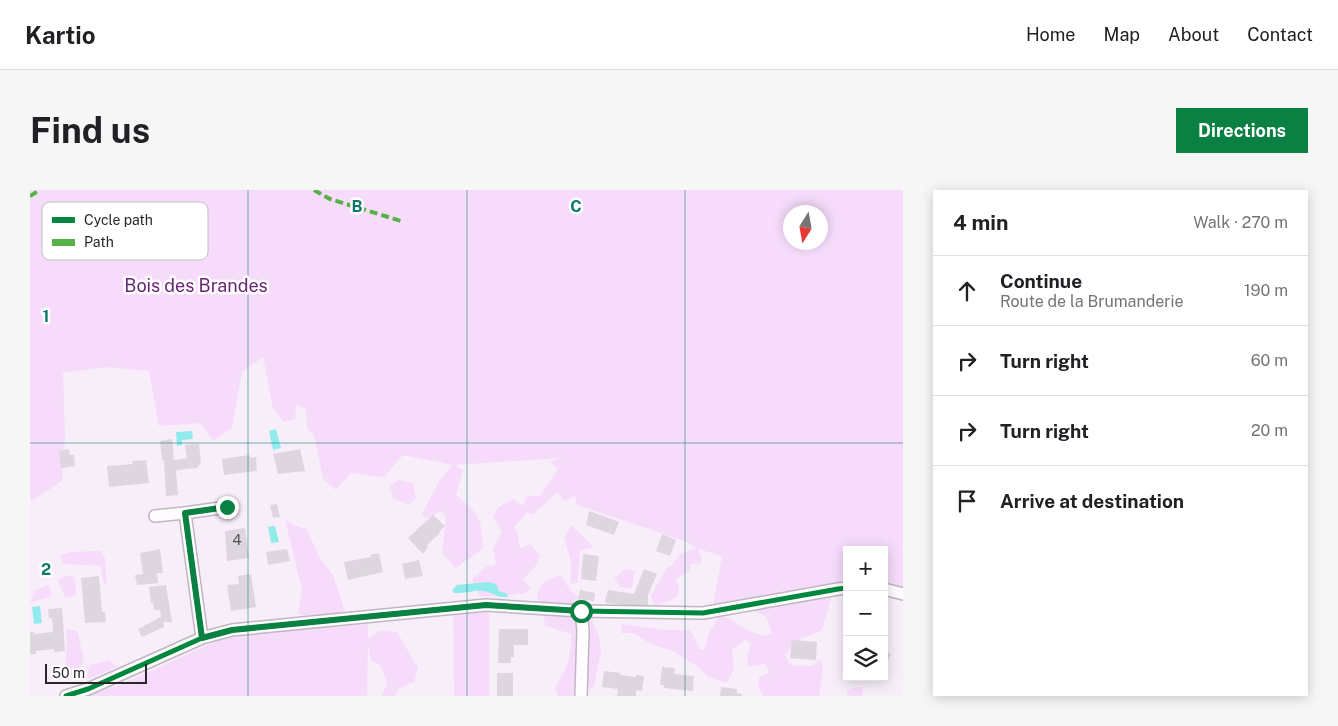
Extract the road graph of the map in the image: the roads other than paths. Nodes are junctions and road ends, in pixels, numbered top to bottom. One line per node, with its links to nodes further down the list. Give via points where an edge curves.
1 (227, 507): 2 (street)
2 (185, 513): 3 (street); 8 (street)
3 (155, 516)
4 (843, 588): 7 (street, via 703,613)
5 (888, 590): 6 (street)
6 (903, 594)
7 (581, 611): 8 (street, via 486,605 232,630); 10 (street)
8 (202, 638): 9 (street)
9 (66, 696)
10 (581, 696)

